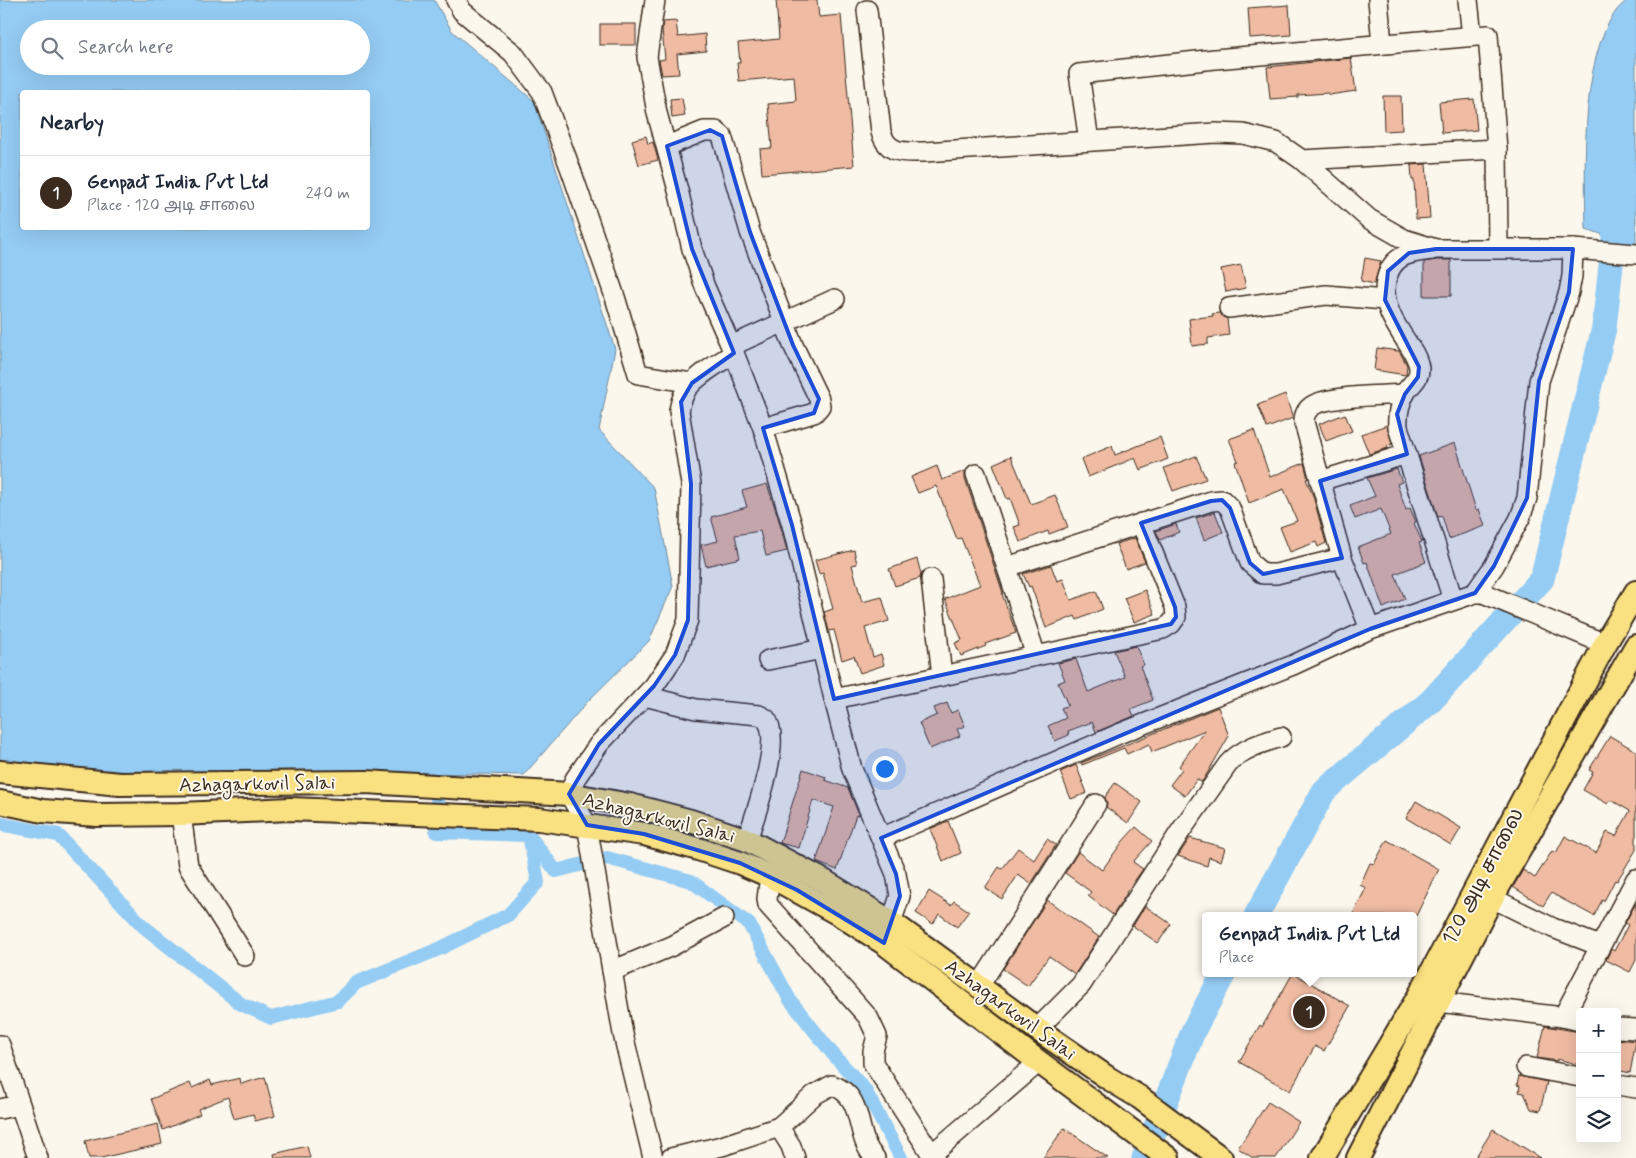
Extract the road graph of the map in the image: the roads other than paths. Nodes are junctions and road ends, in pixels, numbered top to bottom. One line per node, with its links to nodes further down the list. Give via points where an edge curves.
1 (456, 0): 21 (street, via 462,11 513,53 542,92 609,279 638,374)
2 (655, 0): 9 (street, via 646,57)
3 (1378, 0): 7 (street)
4 (1468, 0): 6 (street)
5 (867, 10): 8 (street, via 881,132 891,149 924,152)
6 (1472, 36): 7 (street); 10 (street, via 1488,35)
7 (1382, 44): 8 (street, via 1079,74)
8 (1089, 141): 11 (street, via 1243,134 1276,142)
9 (667, 146): 19 (street, via 704,131 716,131 722,136 750,232); 20 (street, via 692,249)
10 (1497, 149): 11 (street); 12 (street)
11 (1302, 160): 13 (street, via 1369,219 1404,239)
12 (1498, 248): 13 (street); 14 (street)
13 (1436, 249): 17 (street, via 1398,258 1388,271)
14 (1577, 250): 15 (street); 32 (street, via 1569,292 1539,381 1527,498 1520,518)
15 (1636, 254)
16 (835, 299): 19 (street)
17 (1385, 300): 18 (street, via 1326,295); 22 (street, via 1419,367 1418,377)
18 (1230, 308)
19 (784, 321): 20 (street); 23 (street, via 820,406 814,412)
20 (732, 349): 21 (street); 23 (street)
21 (692, 383): 41 (street, via 685,392 679,411 691,484 688,620 674,655)
22 (1404, 394): 24 (street, via 1397,414); 26 (street, via 1326,400 1312,406 1304,415 1304,422)
23 (763, 428): 37 (street, via 792,525)
24 (1407, 454): 26 (street); 33 (street)
25 (976, 474): 29 (street)
26 (1320, 481): 28 (street)
27 (1141, 524): 28 (street, via 1222,500 1230,508 1250,563 1263,574 1276,574); 29 (street); 38 (street, via 1175,608 1176,617 1171,624 1163,629)
28 (1342, 558): 34 (street)
29 (1007, 566): 38 (street)
30 (931, 580): 40 (street)
31 (1636, 592): 35 (main road, 120 அடி சாலை)
32 (1479, 593): 33 (street); 35 (street)
33 (1453, 600): 34 (street)
34 (1370, 629): 50 (street, via 1293,665 1121,733)
35 (1605, 644): 61 (main road, 120 அடி சாலை)
36 (1636, 646): 54 (main road, 120 அடி சாலை)
37 (822, 649): 39 (street); 42 (street)
38 (1036, 656): 40 (street)
39 (768, 660)
40 (942, 676): 42 (street)
41 (645, 696): 45 (street, via 599,744 575,779); 51 (street, via 696,709 759,715 766,719 770,729 767,776)
42 (834, 699): 50 (street, via 852,769)
43 (1282, 737): 65 (street, via 1250,747 1228,764 1081,985)
44 (0, 772): 45 (main road, Azhagarkovil Salai, via 120,784 366,782)
45 (569, 794): 49 (street); 51 (main road, Azhagarkovil Salai, via 630,805)
46 (0, 802): 48 (main road, Azhagarkovil Salai, via 43,811 88,814)
47 (1096, 804): 60 (street)
48 (181, 814): 49 (main road, Azhagarkovil Salai, via 290,809 539,818); 58 (street, via 188,866)
49 (587, 826): 52 (main road, Azhagarkovil Salai, via 644,834 740,863); 59 (street)
50 (881, 838): 56 (street, via 896,874 900,896)
51 (747, 840): 56 (main road, Azhagarkovil Salai, via 824,881)
52 (770, 876): 56 (main road, Azhagarkovil Salai, via 842,916); 76 (street, via 768,905 868,1017 877,1036 873,1063)
53 (1636, 879): 57 (street)
54 (1492, 898): 57 (street, via 1553,928); 61 (main road, 120 அடி சாலை)
55 (724, 918): 59 (street, via 654,954)
56 (888, 932): 60 (main road, Azhagarkovil Salai); 67 (main road, Azhagarkovil Salai)
57 (1600, 946): 62 (street)
58 (245, 956)
59 (612, 971): 78 (street, via 623,1034)
60 (979, 986): 65 (main road, Azhagarkovil Salai)
61 (1428, 999): 62 (street); 83 (main road, 120 அடி சாலை); 84 (main road, 120 அடி சாலை)
62 (1571, 1019)
63 (1621, 1028): 64 (street)
64 (1636, 1029)
65 (1037, 1030): 75 (main road, Azhagarkovil Salai, via 1139,1097)
66 (0, 1045): 72 (street)
67 (1039, 1062): 76 (street); 82 (main road, Azhagarkovil Salai)
68 (1526, 1067): 69 (street)
69 (1576, 1076)
70 (1621, 1086): 71 (street)
71 (1636, 1088)
72 (19, 1105): 73 (street); 77 (street)
73 (0, 1109)
74 (780, 1127): 79 (street); 80 (street); 81 (street, via 814,1095 832,1085 843,1089 850,1097 867,1147)
75 (1215, 1154)
76 (933, 1156)
77 (38, 1158)
78 (653, 1158)
79 (671, 1158)
80 (795, 1158)
81 (875, 1158)
82 (1168, 1158)
83 (1322, 1158)
84 (1358, 1158)

